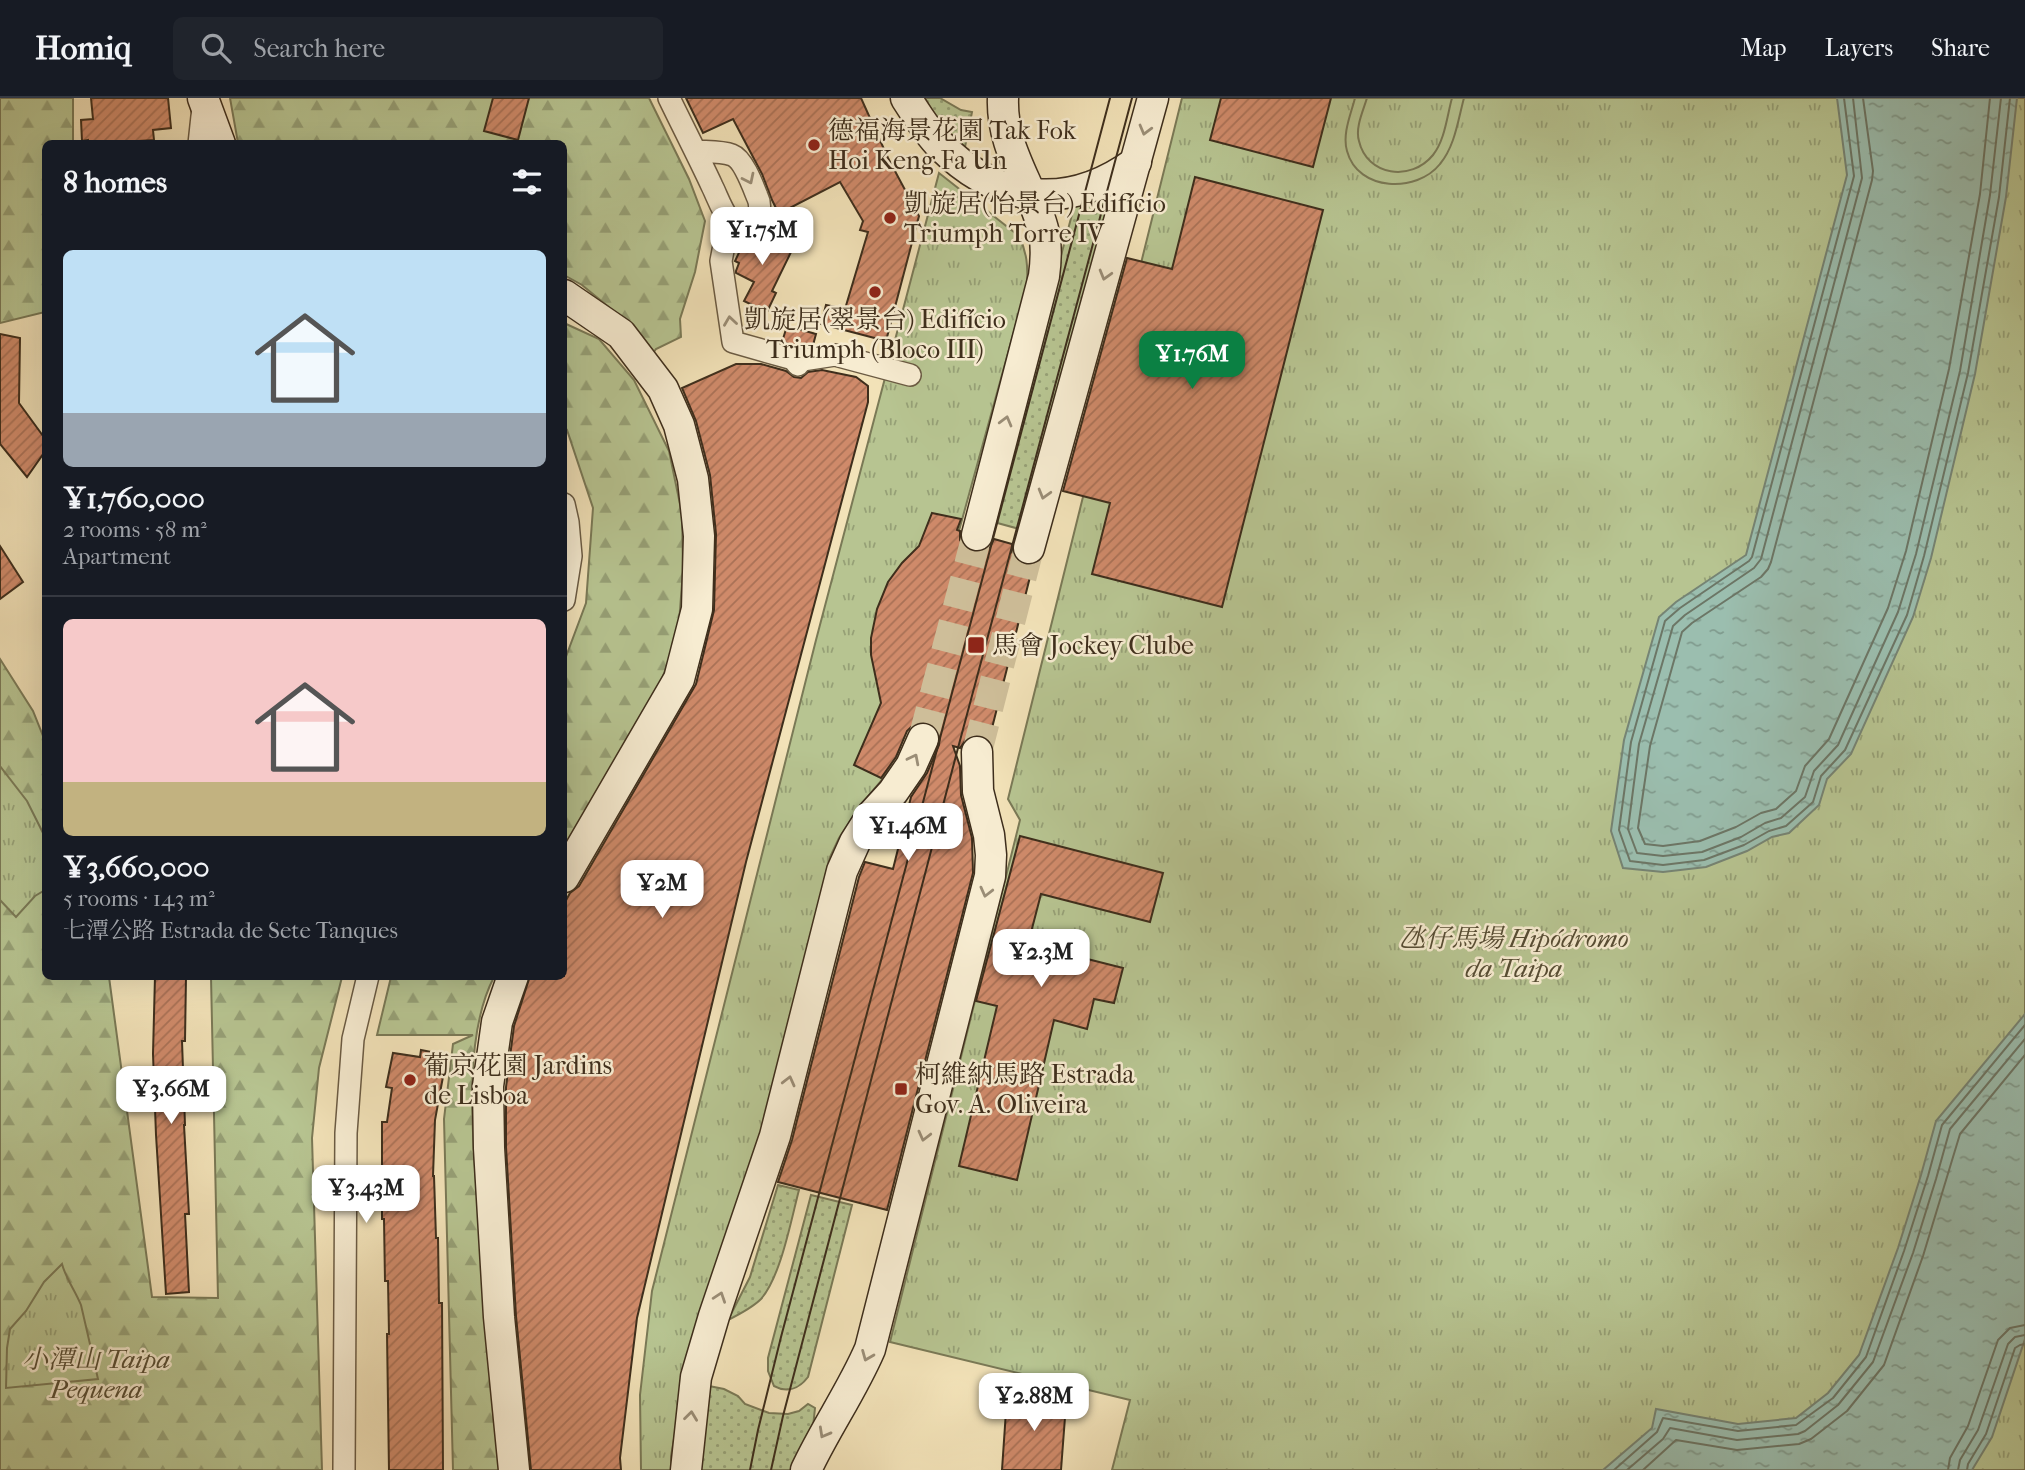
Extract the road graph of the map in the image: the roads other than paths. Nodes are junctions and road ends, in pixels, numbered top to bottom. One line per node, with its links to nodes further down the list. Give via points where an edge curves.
1 (203, 98): 6 (street); 7 (main road)
2 (669, 98): 8 (street)
3 (906, 98): 10 (main road, via 939,145 969,170 1008,190)
4 (1003, 98): 10 (main road, via 1008,143)
5 (1153, 98): 9 (main road, one-way to 9)
6 (199, 140)
7 (219, 140)
8 (695, 150): 11 (street); 11 (street, one-way to 11, via 734,156 747,175 760,212 745,225)
9 (1136, 162): 10 (main road, via 1083,190); 16 (main road, one-way to 16)
10 (1029, 194): 15 (main road, one-way to 10, via 1044,276 1044,234)
11 (729, 219): 13 (street, one-way to 11, via 835,355 797,363 733,342 721,261)
12 (567, 297): 20 (main road, via 621,334 663,389 679,425 693,479 699,536 697,609 679,679)
13 (910, 375)
14 (567, 526): 17 (street, via 571,556)
15 (977, 535)
16 (1029, 548)
17 (567, 581)
18 (923, 739): 25 (main road, one-way to 18, via 696,1377 775,1136 842,871 855,842 911,766)
19 (976, 752): 26 (main road, one-way to 26, via 978,791 989,835 990,876 870,1349)
20 (567, 872)
21 (367, 980): 23 (street, via 353,1039 345,1133)
22 (512, 980): 24 (main road, via 497,1022 488,1086 499,1317)
23 (344, 1470)
24 (514, 1470)
25 (685, 1470)
26 (806, 1470)

